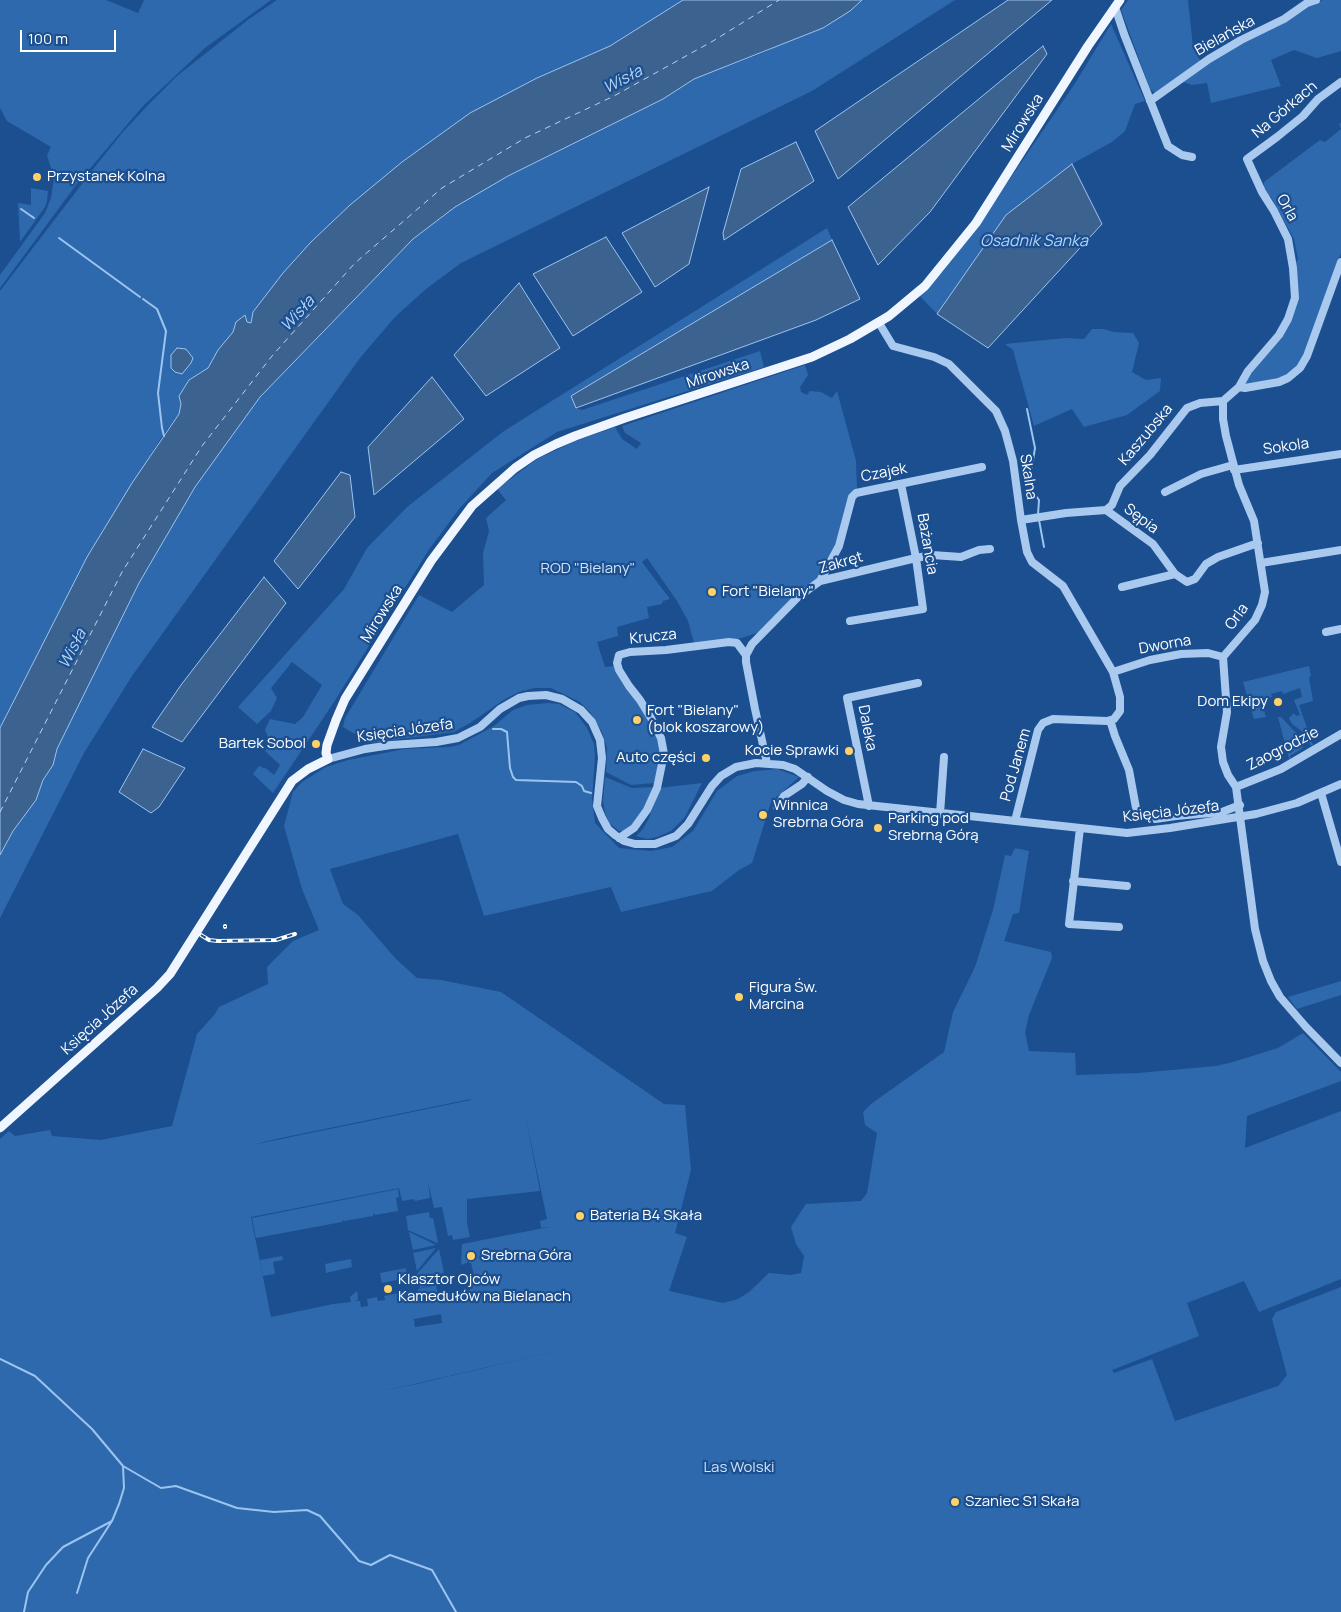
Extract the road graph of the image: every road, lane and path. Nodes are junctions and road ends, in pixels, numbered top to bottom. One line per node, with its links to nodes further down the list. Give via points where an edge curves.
1 (1316, 0): 6 (street, Bielańska, via 1209,58)
2 (1118, 4): 3 (main road, Mirowska); 4 (street)
3 (1108, 17): 4 (street); 12 (main road, Mirowska, via 976,223 925,286)
4 (1124, 34): 6 (street)
5 (1341, 82): 8 (street, Na Górkach)
6 (1150, 101): 7 (street, via 1168,146)
7 (1192, 157)
8 (1247, 159): 13 (street, Orla, via 1288,239 1295,298 1279,335 1248,371)
9 (1341, 262): 11 (street)
10 (1341, 288): 11 (street)
11 (1332, 289): 13 (street, via 1300,368 1279,382)
12 (879, 323): 21 (street, Skalna, via 893,346 934,356 949,364 996,411 1014,462); 40 (main road, Mirowska, via 812,357 575,436 534,455 515,468 472,506 431,561 345,698 327,745)
13 (1239, 388): 14 (street, Orla)
14 (1223, 401): 16 (street, Orla, via 1223,419); 20 (street, Kaszubska, via 1187,408 1150,455 1120,486 1112,505)
15 (1341, 454): 16 (street, Sokola)
16 (1234, 467): 19 (street, via 1206,472); 22 (street, Orla, via 1254,521)
17 (982, 468): 18 (street, Czajek)
18 (902, 484): 25 (street, Bażancia); 28 (street, Czajek, via 856,493 839,546)
19 (1165, 492)
20 (1106, 510): 21 (street, via 1066,512); 27 (street, Sępia, via 1153,544)
21 (1021, 520): 35 (street, Skalna, via 1032,562 1063,586)
22 (1258, 543): 26 (street, Orla); 27 (street, via 1218,557 1187,582)
23 (990, 549): 25 (street, Zakręt, via 960,556)
24 (1341, 550): 26 (street)
25 (916, 558): 28 (street, Zakręt); 30 (street, Bażancia, via 923,608)
26 (1261, 563): 34 (street, Orla, via 1265,592 1262,605 1255,620)
27 (1176, 574): 29 (street)
28 (820, 582): 33 (street, Zakręt, via 794,601 752,644)
29 (1122, 587)
30 (850, 622)
31 (1341, 629): 32 (street)
32 (1326, 632)
33 (746, 655): 41 (street); 53 (street, Krucza, via 737,643 729,642 619,655 619,670 651,718 661,738 664,754 657,788 648,810 634,828)
34 (1223, 657): 35 (street, Dworna, via 1208,653 1182,654); 44 (street, via 1227,712 1221,747 1223,762)
35 (1113, 672): 37 (street, via 1120,707)
36 (918, 683): 47 (street, Daleka, via 847,698)
37 (1110, 720): 46 (street, via 1129,770 1140,815 1155,820 1222,812); 51 (street, Pod Janem, via 1053,719 1044,723 1038,730)
38 (1341, 734): 44 (street, Zaogrodzie, via 1281,769)
39 (944, 757): 49 (street)
40 (328, 759): 53 (street, Księcia Józefa, via 365,749 458,738 480,727 500,709 519,698 546,695 562,699 581,710 596,730 602,758 597,806 608,829); 59 (main road, Księcia Józefa, via 297,776 288,787 168,977)
41 (767, 763): 42 (street, Księcia Józefa, via 795,769); 53 (street, Księcia Józefa, via 736,768 721,776 676,836 656,844 634,844)
42 (808, 777): 47 (street, Księcia Józefa, via 844,800); 48 (street, via 784,796)
43 (1341, 784): 45 (street, Księcia Józefa)
44 (1236, 787): 46 (street)
45 (1321, 793): 50 (street, Księcia Józefa); 54 (street)
46 (1240, 804): 50 (street)
47 (869, 806): 49 (street, Księcia Józefa)
48 (777, 807)
49 (940, 814): 51 (street, Księcia Józefa)
50 (1241, 817): 52 (street, Księcia Józefa, via 1147,832); 58 (street, via 1258,948 1271,982 1280,997)
51 (1015, 821): 52 (street, Księcia Józefa)
52 (1080, 828): 55 (street)
53 (619, 838)
54 (1341, 862)
55 (1073, 881): 56 (street); 57 (street, via 1069,924)
56 (1127, 886)
57 (1119, 927)
58 (1341, 1063)
59 (0, 1128)

